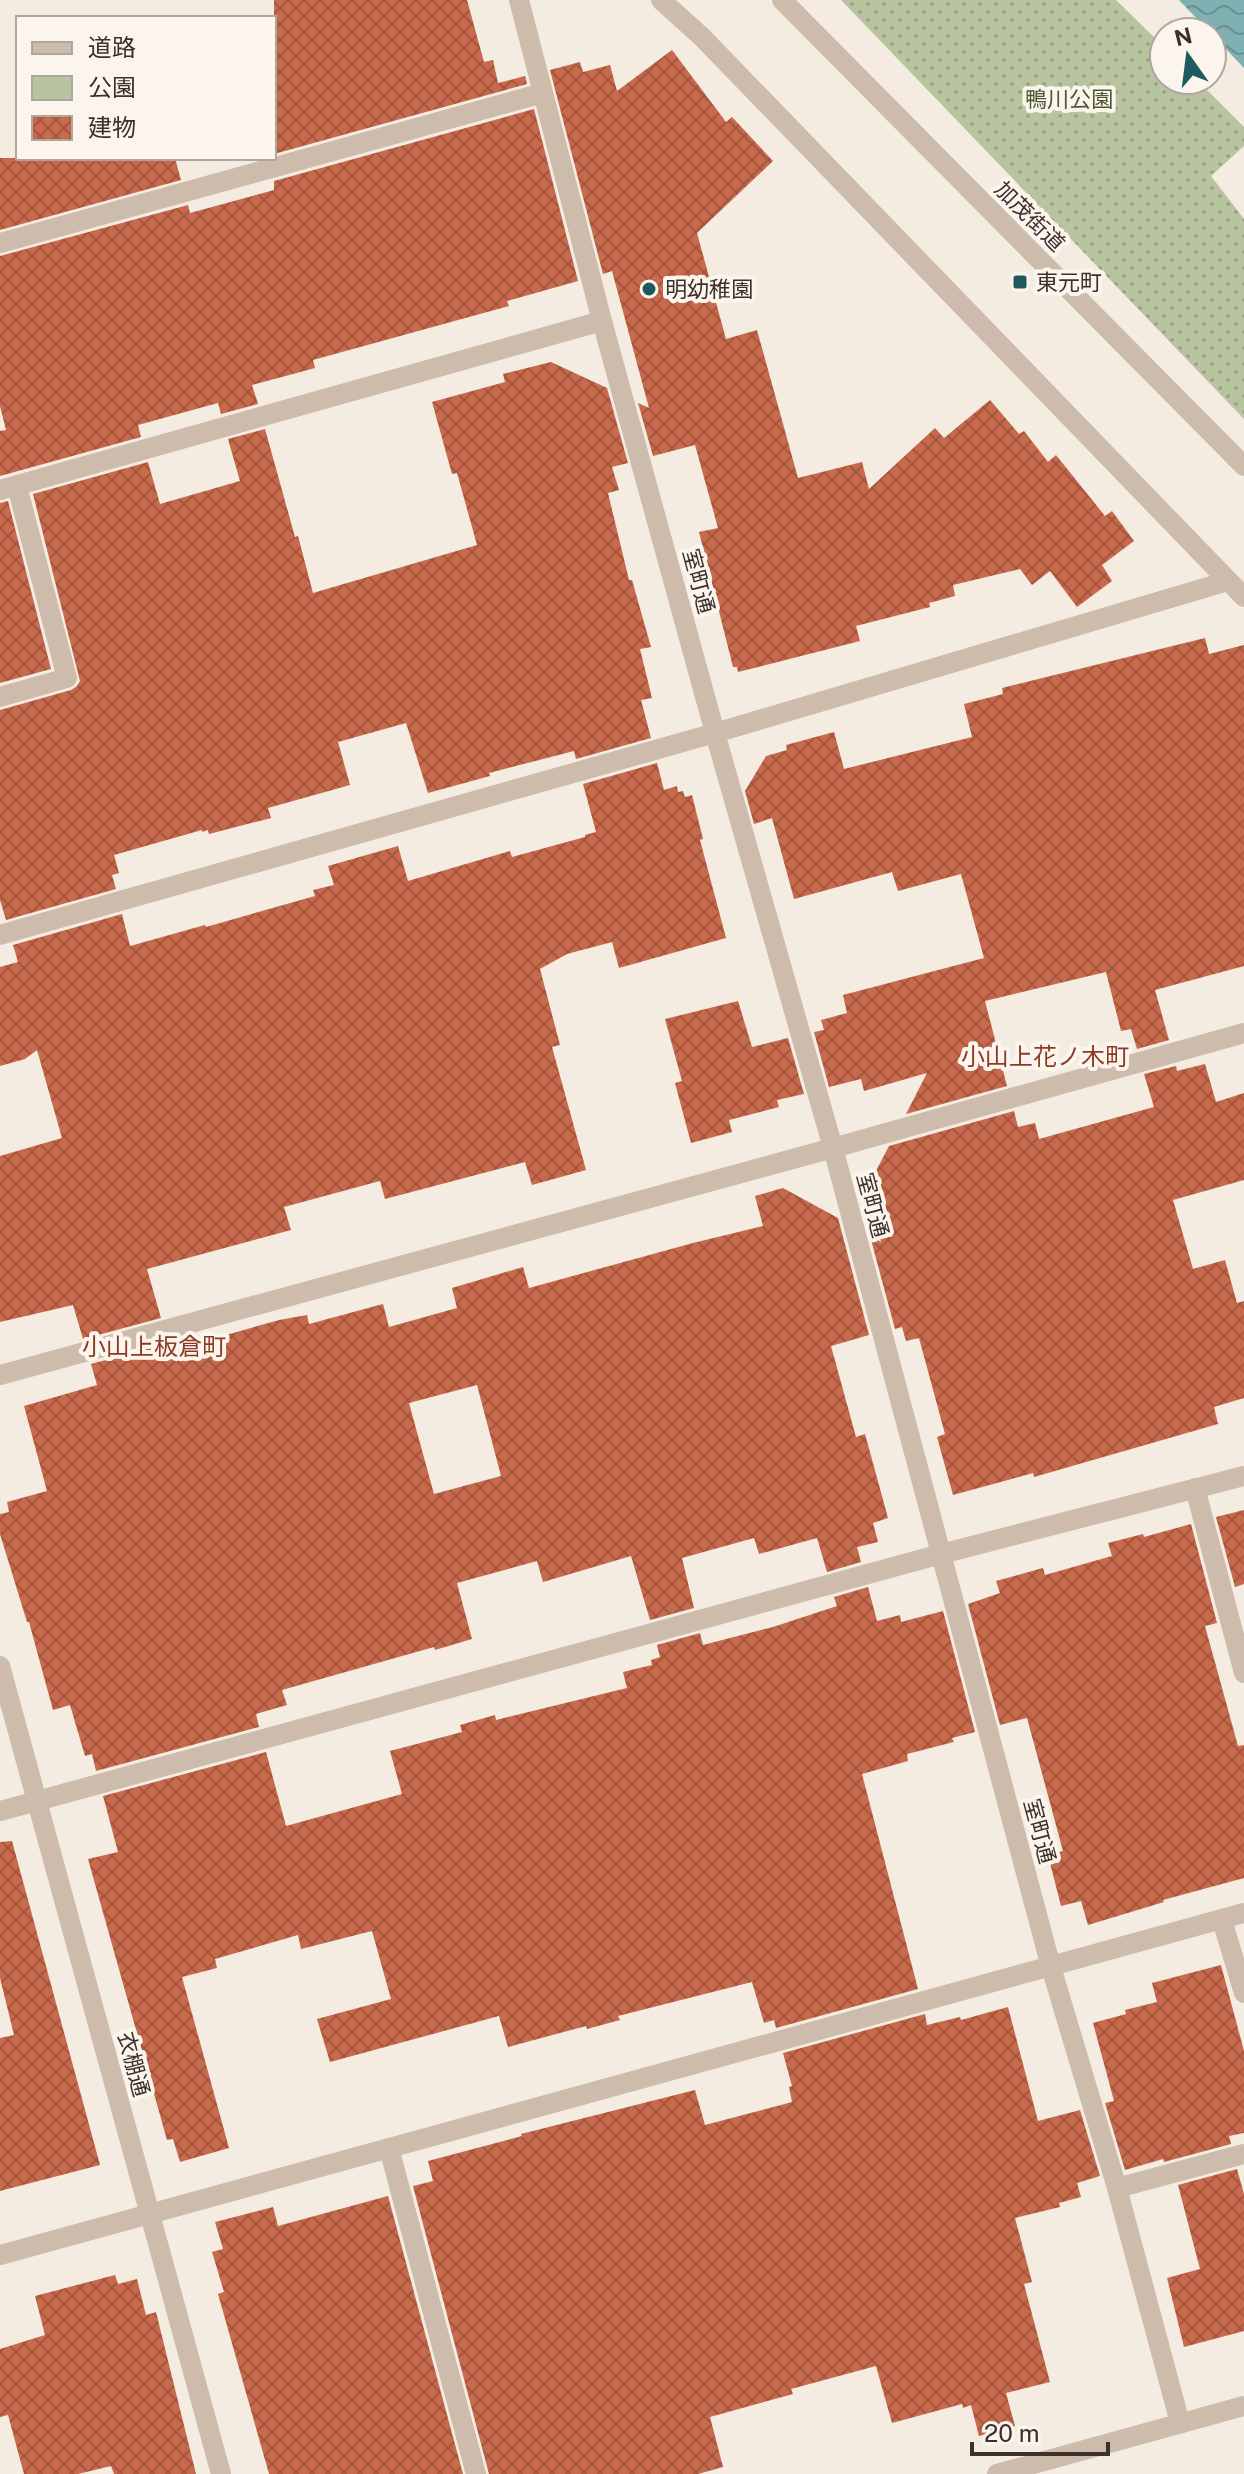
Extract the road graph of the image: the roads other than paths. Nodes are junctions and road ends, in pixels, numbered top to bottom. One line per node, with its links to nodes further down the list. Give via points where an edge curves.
1 (519, 0): 4 (street, 室町通)
2 (661, 0): 9 (street)
3 (782, 0): 7 (street, 加茂街道)
4 (543, 93): 5 (street); 6 (street, 室町通)
5 (0, 243)
6 (602, 321): 8 (street); 12 (street, 室町通)
7 (1244, 466)
8 (8, 488): 11 (street, via 67,678)
9 (1228, 581): 10 (street); 12 (street)
10 (1244, 597)
11 (0, 697)
12 (715, 733): 13 (street); 15 (street, 室町通)
13 (0, 935)
14 (1244, 1033): 15 (street)
15 (833, 1148): 16 (street); 19 (street, 室町通)
16 (0, 1375)
17 (1244, 1476): 18 (street)
18 (1195, 1488): 19 (street); 21 (street)
19 (941, 1554): 22 (street); 26 (street, 室町通)
20 (0, 1666): 22 (street, 衣棚通)
21 (1244, 1673)
22 (37, 1800): 23 (street); 31 (street, 衣棚通)
23 (0, 1811)
24 (1244, 1913): 25 (street)
25 (1222, 1920): 26 (street); 27 (street)
26 (1051, 1967): 28 (street); 30 (street, 室町通)
27 (1244, 1993)
28 (389, 2148): 31 (street); 36 (street)
29 (1244, 2154): 30 (street)
30 (1117, 2188): 34 (street, 室町通)
31 (151, 2214): 32 (street); 35 (street, 衣棚通)
32 (0, 2255)
33 (1244, 2406): 34 (street)
34 (1180, 2423): 37 (street)
35 (221, 2474)
36 (476, 2474)
37 (997, 2474)

